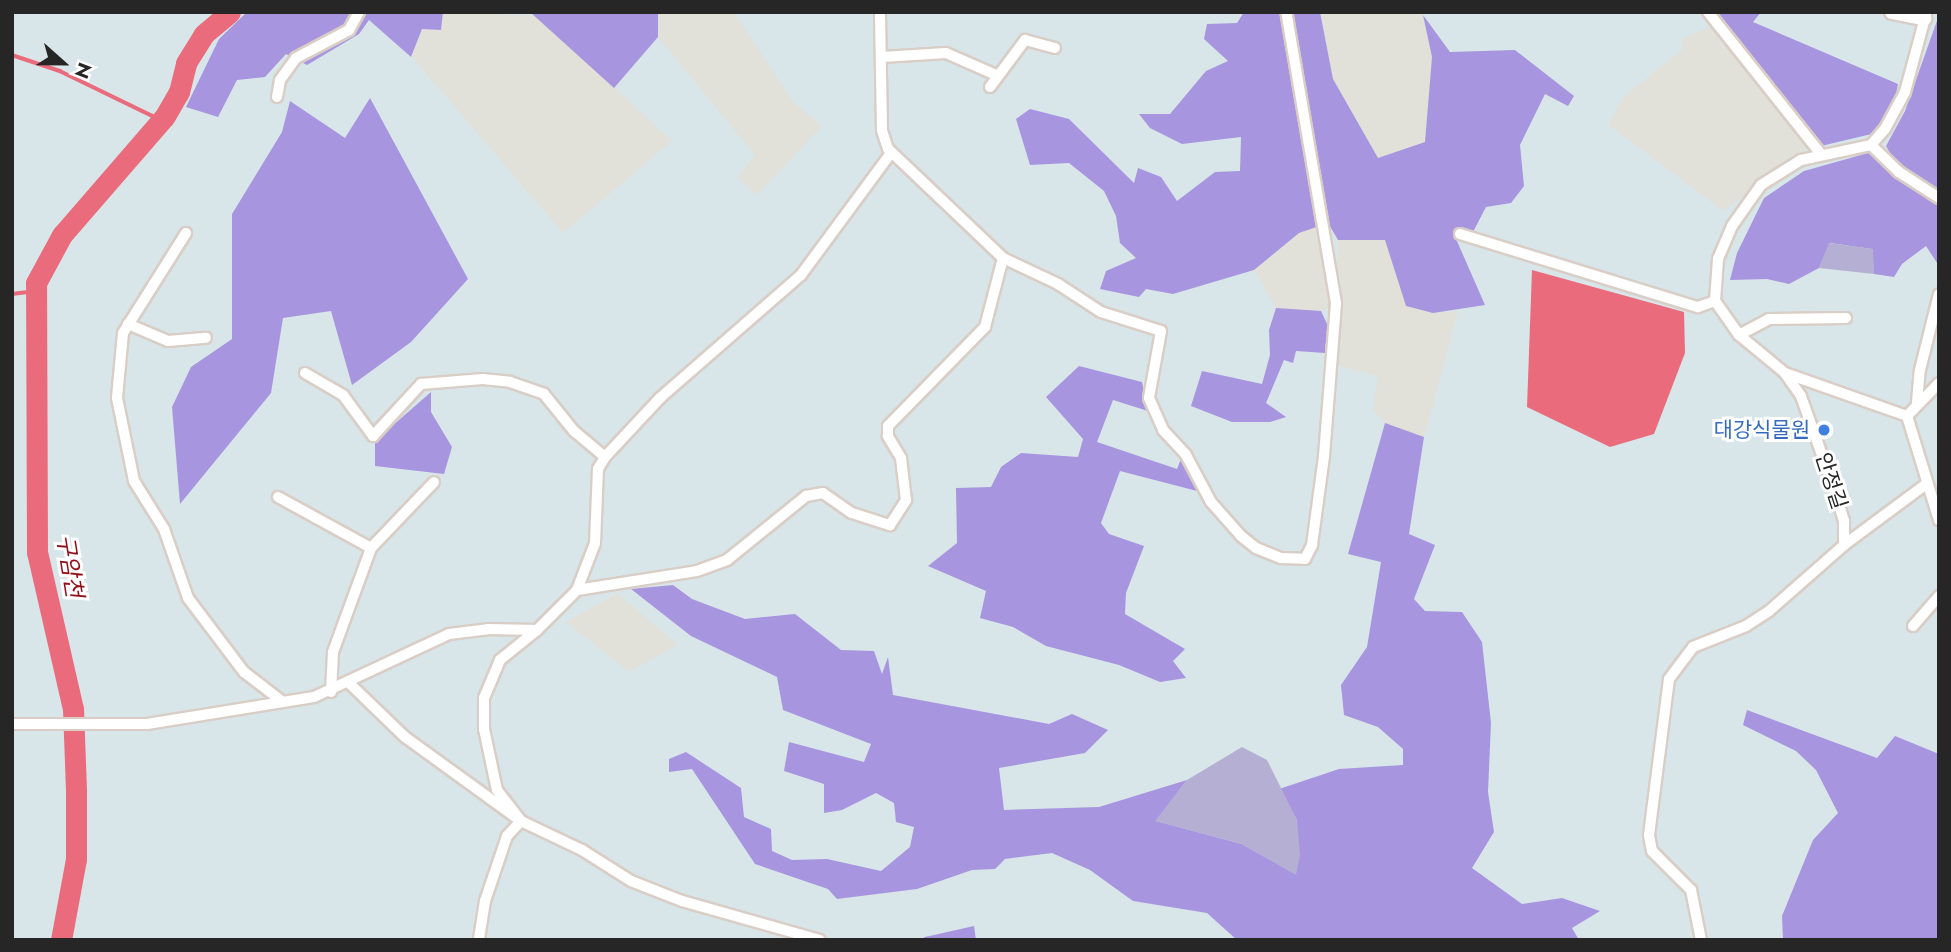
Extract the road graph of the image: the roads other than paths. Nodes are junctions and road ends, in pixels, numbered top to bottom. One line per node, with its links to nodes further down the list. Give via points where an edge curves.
1 (359, 12): 11 (street, via 349,30 296,58 280,80)
2 (880, 12): 8 (street)
3 (1286, 12): 18 (street, via 1336,303 1324,456 1305,559 1281,558 1241,536 1211,502 1186,455 1163,430 1149,398 1161,331 1101,312 1058,284)
4 (1708, 12): 14 (street)
5 (1892, 12): 6 (street)
6 (1925, 15): 12 (street, via 1896,114)
7 (1055, 48): 9 (street, via 1025,40)
8 (882, 58): 9 (street, via 946,53); 13 (street, via 882,130)
9 (996, 75): 10 (street)
10 (990, 87)
11 (277, 97)
12 (1871, 145): 14 (street); 15 (street, via 1899,172)
13 (891, 153): 18 (street); 30 (street, via 801,275 660,398)
14 (1821, 154): 20 (street, via 1801,160 1761,185 1748,202 1718,259)
15 (1939, 198)
16 (186, 233): 22 (street)
17 (1460, 234): 20 (street, via 1698,307)
18 (1003, 258): 37 (street, via 985,327 888,426 888,436 901,458 906,500 890,525 852,513 822,493 806,496 727,560 697,571)
19 (1939, 294): 28 (street)
20 (1716, 301): 23 (street, 안정길)
21 (1846, 318): 23 (street, via 1769,319)
22 (128, 324): 24 (street, via 168,341); 43 (street, via 122,333 117,398 134,481 164,529 188,598 244,673)
23 (1739, 335): 26 (street, 안정길)
24 (206, 338)
25 (304, 373): 30 (street, via 343,395 373,436 421,384 472,379 510,382 544,394 574,431)
26 (1785, 373): 29 (street); 35 (street, 안정길, via 1801,396 1836,494 1844,520)
27 (1939, 383): 28 (street)
28 (1917, 402): 29 (street)
29 (1907, 416): 32 (street)
30 (605, 457): 37 (street, via 598,469 595,543)
31 (434, 482): 36 (street)
32 (1926, 484): 34 (street); 35 (street)
33 (278, 497): 36 (street)
34 (1939, 520)
35 (1844, 545): 48 (street, via 1769,611 1746,626 1693,647 1669,679 1649,835 1651,851 1691,890)
36 (371, 548): 42 (street, via 333,652)
37 (578, 590): 40 (street)
38 (1939, 596): 39 (street)
39 (1913, 626)
40 (537, 630): 41 (street, via 449,634); 45 (street, via 500,660 484,698 484,729 497,790)
41 (348, 682): 42 (street); 45 (street, via 405,737)
42 (331, 692): 43 (street)
43 (283, 702): 44 (street, via 147,724)
44 (12, 724)
45 (521, 821): 46 (street, via 507,836 485,901); 47 (street, via 572,844 631,881 682,901)
46 (479, 940)
47 (820, 940)
48 (1701, 940)

